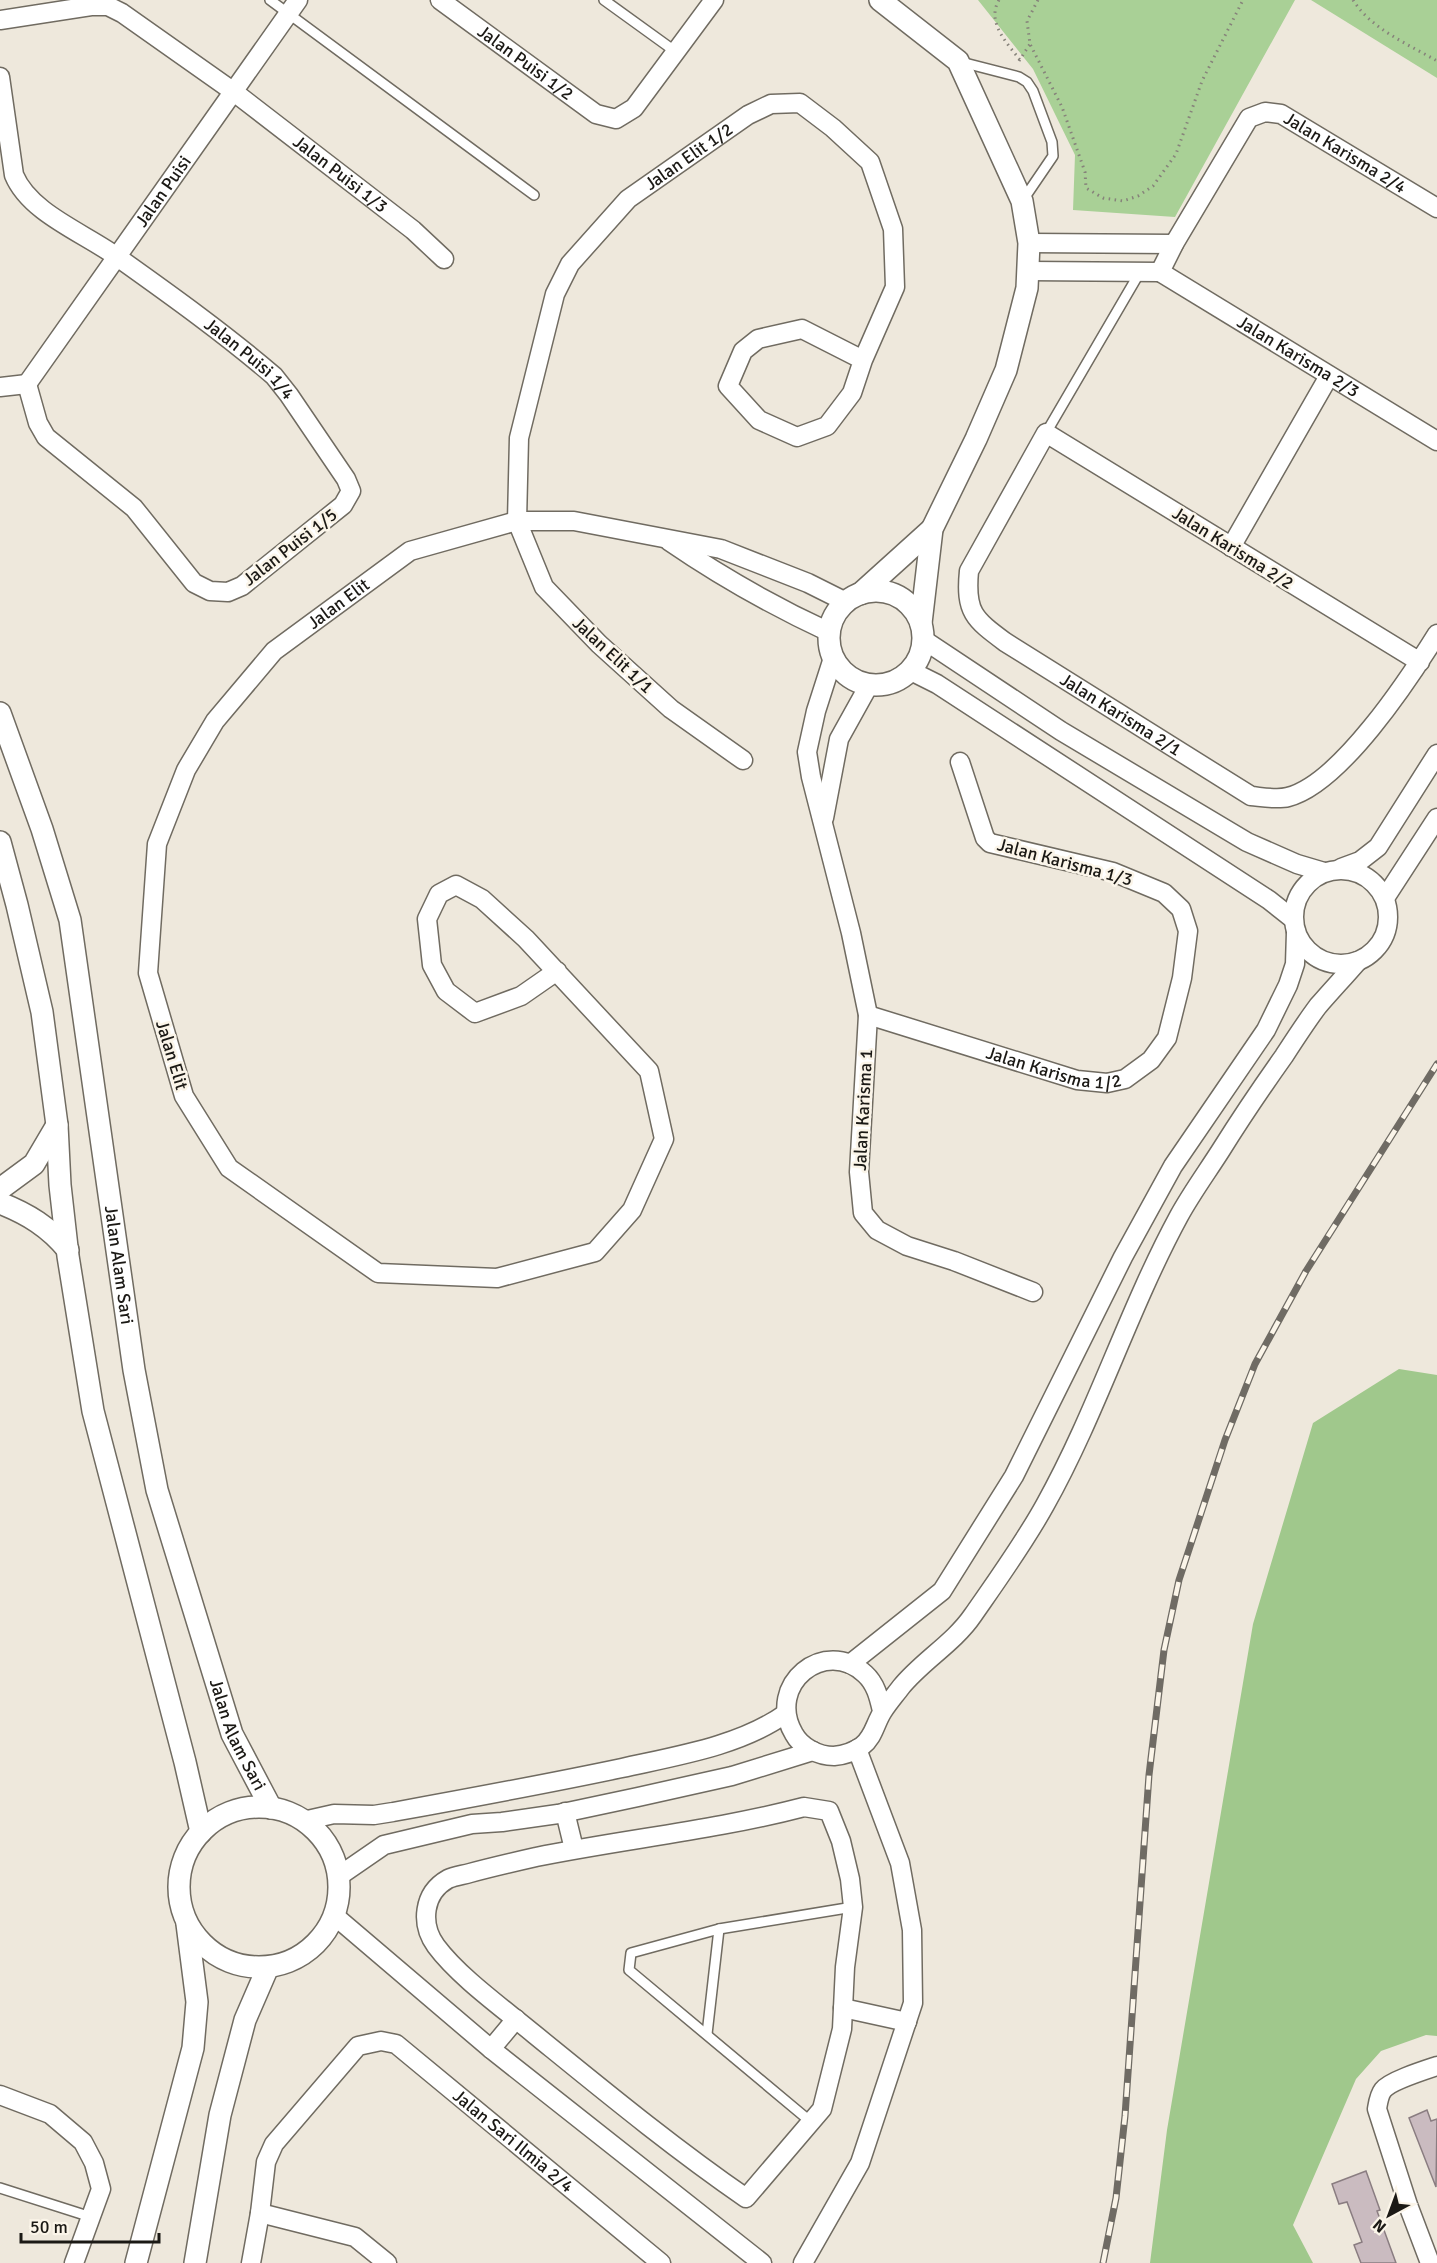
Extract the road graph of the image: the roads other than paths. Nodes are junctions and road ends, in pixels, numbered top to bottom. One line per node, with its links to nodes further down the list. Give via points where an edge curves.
1 (270, 0): 7 (lane)
2 (440, 0): 9 (street, Jalan Puisi 1/2, via 596,114 616,119 634,108)
3 (604, 0): 9 (lane)
4 (714, 0): 9 (street)
5 (880, 0): 10 (street)
6 (109, 3): 8 (street); 12 (street, Jalan Puisi 1/3)
7 (294, 7): 12 (street, Jalan Puisi); 13 (lane)
8 (0, 20)
9 (676, 52)
10 (958, 61): 14 (street); 14 (lane, via 1010,75 1027,82 1033,91 1052,142 1053,156)
11 (0, 77): 18 (street, Jalan Puisi 1/4, via 19,188 39,206)
12 (234, 92): 18 (street, Jalan Puisi); 19 (street, Jalan Puisi 1/3, via 413,230)
13 (534, 195)
14 (1022, 201): 16 (street)
15 (1437, 208): 17 (street, Jalan Karisma 2/4, via 1281,114 1265,112 1249,118)
16 (1029, 243): 17 (street); 20 (street)
17 (1174, 244): 22 (street, Jalan Karisma 2/4)
18 (118, 257): 25 (street, Jalan Puisi); 29 (street, Jalan Puisi 1/4, via 274,376)
19 (444, 259)
20 (1028, 271): 21 (street); 31 (street, via 1006,370)
21 (1140, 272): 22 (street); 27 (lane)
22 (1161, 272): 24 (street, Jalan Karisma 2/3)
23 (863, 360): 23 (street, Jalan Elit 1/2, via 802,329 758,339 742,351 728,386 759,420 797,437 826,426 852,393); 30 (street, Jalan Elit 1/2, via 895,287 893,229 870,162 800,104 771,104 748,115 628,199 570,264 555,294 519,438)
24 (1329, 376): 28 (street, Jalan Karisma 2/3); 33 (street)
25 (27, 384): 26 (street); 29 (street, Jalan Puisi 1/5, via 46,437 134,508 194,583 210,591 228,592 242,586 343,505)
26 (0, 387)
27 (1046, 433): 33 (street, Jalan Karisma 2/2); 39 (street, Jalan Karisma 2/1, via 969,571 967,592 971,611 1005,642 1241,790 1251,796 1287,797 1317,784 1346,756)
28 (1437, 441)
29 (351, 491)
30 (517, 521): 32 (street, Jalan Elit, via 574,521); 44 (street, Jalan Elit 1/1, via 544,587 599,644 671,709); 54 (street, Jalan Elit, via 410,551 274,651 215,721 186,770 157,844 148,973 184,1096 230,1168 378,1272 497,1278 595,1252 632,1210 664,1139 649,1071)
31 (932, 529): 34 (street); 36 (street)
32 (662, 536): 34 (street, Jalan Elit, via 721,549); 35 (street, Jalan Elit, via 713,572)
33 (1232, 547): 39 (street, Jalan Karisma 2/2)
34 (853, 598): 35 (street, via 835,615); 36 (street, via 872,591 897,596 907,603)
35 (829, 632): 38 (street)
36 (922, 632): 40 (street, via 918,662); 49 (street, via 1061,731 1247,842 1297,864)
37 (1437, 634): 39 (street, Jalan Karisma 2/1)
38 (834, 658): 41 (street, via 848,676); 47 (street, Jalan Karisma 1, via 807,752)
39 (1420, 662)
40 (911, 671): 41 (street, via 892,683); 52 (street, via 937,684 1269,900)
41 (869, 685): 47 (street, Jalan Karisma 1, via 839,739)
42 (0, 713): 66 (street, Jalan Alam Sari, via 70,920 134,1370 157,1490 232,1734)
43 (1437, 754): 49 (street, via 1378,847 1360,861)
44 (743, 760)
45 (960, 762): 51 (street, Jalan Karisma 1/3, via 990,843 1113,872 1164,893)
46 (1437, 818): 50 (street)
47 (823, 822): 55 (street, Jalan Karisma 1)
48 (0, 842): 56 (street, via 42,1012)
49 (1331, 870): 50 (street, via 1358,872 1374,882); 52 (street, via 1311,879 1301,890 1295,904)
50 (1385, 898): 53 (street, via 1388,928 1382,942)
51 (1181, 909): 55 (street, Jalan Karisma 1/2, via 1188,931 1182,978 1167,1038 1151,1060 1125,1079 1107,1083 1077,1080)
52 (1295, 925): 53 (street, via 1306,948 1321,960 1339,964); 61 (street, via 1295,964 1266,1030 1173,1166 1014,1476 942,1591)
53 (1358, 961): 62 (street, via 1318,1007 1180,1215 1134,1306 1098,1396 1045,1505 1006,1569 967,1624 904,1683)
54 (557, 971): 54 (street, Jalan Elit, via 521,996 475,1013 446,990 432,965 427,919 439,894 456,885 482,899)
55 (868, 1015): 60 (street, Jalan Karisma 1, via 859,1172 863,1213 877,1230 907,1246)
56 (57, 1125): 57 (street, via 34,1164); 59 (street)
57 (0, 1189)
58 (0, 1203): 59 (street, via 34,1218)
59 (68, 1250): 69 (street, via 93,1412)
60 (1033, 1292)
61 (850, 1664): 62 (street, via 866,1674 877,1690); 63 (street, via 831,1660 803,1671 787,1696)
62 (882, 1711): 64 (street, via 873,1734)
63 (785, 1714): 65 (street, via 797,1740); 68 (street, via 766,1727 692,1753 393,1812)
64 (857, 1749): 65 (street, via 831,1756); 79 (street, via 900,1863 912,1930 914,2003)
65 (813, 1751): 67 (street, via 732,1776)
66 (271, 1808): 68 (street); 69 (street, via 245,1808 221,1816)
67 (566, 1812): 70 (street); 71 (street, via 472,1824 384,1845)
68 (303, 1821): 71 (street, via 331,1852)
69 (201, 1832): 74 (street, via 187,1852 180,1875 180,1899)
70 (574, 1850): 72 (street, via 804,1807 829,1810 841,1841); 78 (street, via 448,1879 431,1894 426,1909 428,1931 436,1946)
71 (339, 1876): 73 (street)
72 (852, 1907): 75 (lane); 77 (street)
73 (336, 1917): 76 (street, via 314,1946 292,1960); 81 (street)
74 (187, 1922): 76 (street, via 201,1942 221,1957 243,1965); 89 (street, via 197,2002 193,2048)
75 (719, 1929): 80 (lane); 80 (lane, via 631,1953 628,1970)
76 (268, 1967): 90 (street, via 245,2020 220,2115)
77 (843, 2008): 79 (street); 84 (street, via 842,2029 822,2109)
78 (516, 2019): 81 (street); 84 (street, via 628,2111 746,2198)
79 (907, 2022): 95 (street, via 860,2163)
80 (707, 2034): 84 (lane)
81 (491, 2049): 94 (street)
82 (1437, 2066): 96 (street, via 1383,2089 1377,2109)
83 (0, 2096): 87 (street, via 50,2114 83,2142 94,2163 100,2189)
84 (811, 2122)
85 (0, 2188): 87 (lane)
86 (260, 2213): 91 (street); 92 (street, via 356,2236); 93 (street, Jalan Sari Ilmia 2/4, via 266,2162 274,2144 358,2046 381,2041 396,2044)
87 (91, 2217): 88 (street)
88 (74, 2263)
89 (136, 2263)
90 (195, 2263)
91 (251, 2263)
92 (387, 2263)
93 (661, 2263)
94 (762, 2263)
95 (803, 2263)
96 (1430, 2263)

